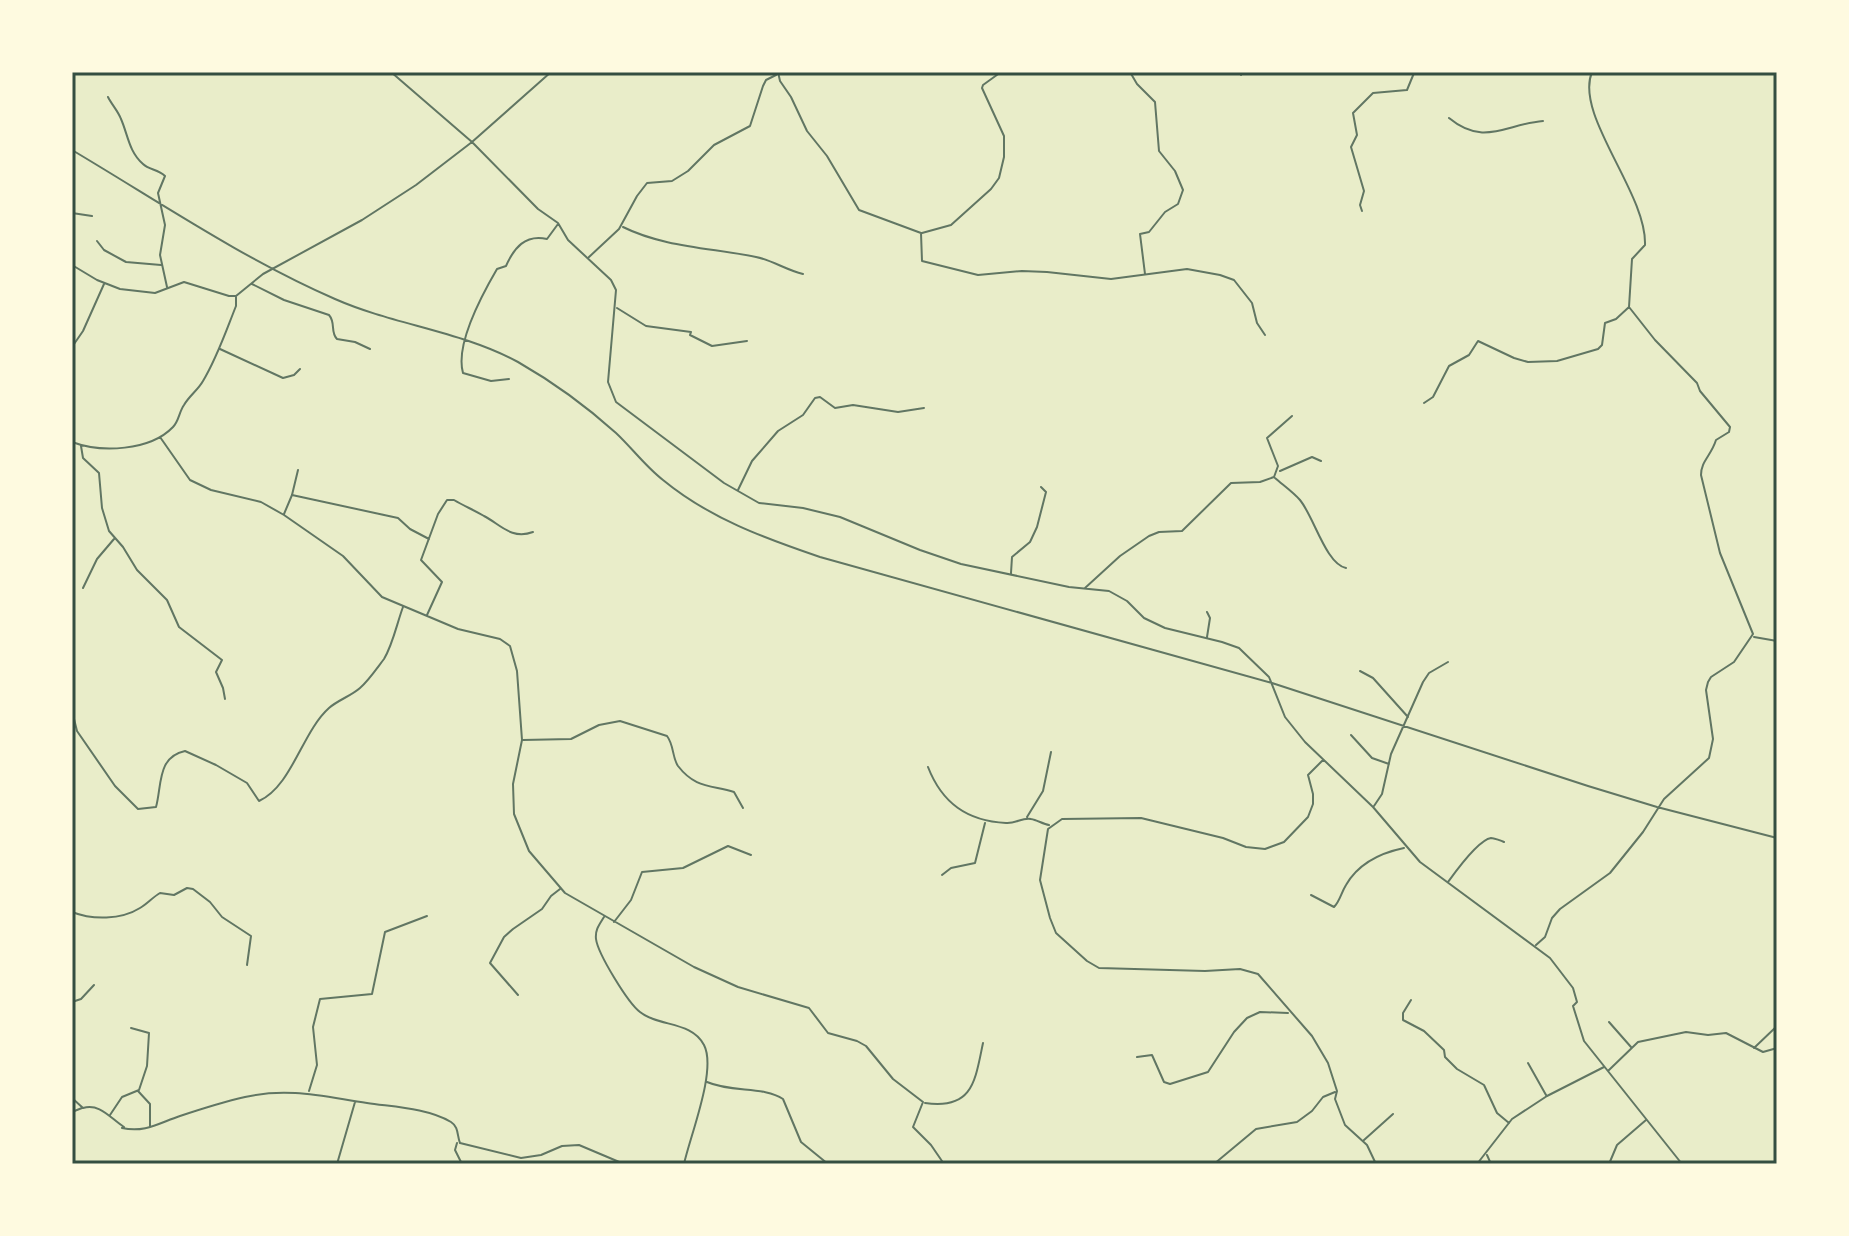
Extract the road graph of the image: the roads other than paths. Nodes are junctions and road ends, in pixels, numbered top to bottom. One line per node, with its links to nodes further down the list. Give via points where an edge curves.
1 (391, 72): 11 (street)
2 (551, 72): 11 (street)
3 (1001, 72): 19 (street, via 982,88 1004,136 999,178 951,225)
4 (1130, 72): 26 (street, via 1155,102 1159,151 1183,190 1178,204 1149,232 1140,234)
5 (1447, 72): 14 (street, via 1414,73 1407,90 1373,93 1353,113 1357,135 1351,147 1364,191)
6 (1592, 72): 32 (street, via 1595,113 1639,208 1645,234 1645,245 1632,259)
7 (777, 73): 18 (street, via 766,80 750,126 714,145 672,181 647,183); 19 (street, via 807,131 859,210)
8 (108, 97): 13 (street, via 144,166 165,176)
9 (1449, 118): 10 (street, via 1485,133)
10 (1543, 121)
11 (472, 142): 17 (street); 24 (street, via 371,215)
12 (72, 150): 13 (street)
13 (160, 202): 23 (street, via 165,225); 24 (street)
14 (1362, 211)
15 (72, 213): 16 (street)
16 (92, 216)
17 (558, 223): 21 (street); 34 (street, via 549,238 523,242 506,266 497,269)
18 (622, 226): 21 (street); 25 (street, via 661,240 760,258)
19 (921, 233): 26 (street, via 922,261 978,275 1022,271 1099,280)
20 (97, 241): 23 (street, via 126,262)
21 (588, 258): 31 (street, via 615,285)
22 (72, 265): 28 (street)
23 (162, 265): 29 (street)
24 (271, 269): 27 (street); 34 (street, via 340,301)
25 (803, 274)
26 (1146, 276): 33 (street, via 1187,269 1232,279 1254,307)
27 (251, 283): 30 (street); 38 (street, via 329,315 337,339)
28 (104, 284): 29 (street, via 148,294); 36 (street)
29 (167, 288): 30 (street, via 191,283)
30 (236, 296): 37 (street)
31 (616, 307): 35 (street, via 646,326 691,332 712,346); 52 (street, via 608,382 613,399)
32 (1629, 307): 41 (street, via 1605,323 1598,349 1563,359 1528,362 1478,341 1469,355 1449,366 1433,397); 65 (street, via 1730,427 1716,440 1701,475 1714,535)
33 (1265, 335)
34 (466, 339): 40 (street, via 463,373 491,381); 70 (street, via 553,383 615,432 663,480 721,519 771,541)
35 (747, 341)
36 (72, 347)
37 (219, 349): 39 (street, via 283,378); 44 (street, via 174,426)
38 (370, 349)
39 (300, 369)
40 (509, 379)
41 (1424, 403)
42 (924, 408): 52 (street, via 835,408 818,397 752,461)
43 (1292, 416): 49 (street, via 1267,438)
44 (160, 437): 46 (street, via 119,448); 54 (street, via 195,484 261,502)
45 (72, 442): 46 (street)
46 (81, 446): 56 (street, via 83,458 99,473 102,508)
47 (1321, 461): 49 (street, via 1312,457)
48 (298, 470): 53 (street)
49 (1278, 471): 50 (street)
50 (1274, 477): 58 (street, via 1300,500 1330,559); 61 (street, via 1231,483 1182,531 1149,536)
51 (1041, 487): 59 (street, via 1046,492 1037,527 1027,546 1012,557)
52 (738, 491): 59 (street, via 769,505 840,517 961,564)
53 (292, 495): 54 (street); 57 (street, via 398,518)
54 (284, 515): 62 (street, via 343,556 377,593)
55 (533, 532): 57 (street, via 525,535 498,527 450,499)
56 (115, 537): 60 (street); 71 (street, via 137,570 167,600 179,627 222,660 216,672)
57 (429, 539): 64 (street, via 422,563 442,584)
58 (1346, 568)
59 (1011, 574): 61 (street)
60 (83, 588)
61 (1084, 589): 66 (street, via 1116,593 1165,628)
62 (403, 607): 64 (street); 72 (street, via 383,660 362,686 329,709 294,764 259,801 247,783 185,751 171,756 163,768 156,807 140,810 115,786 77,731)
63 (1207, 612): 66 (street)
64 (427, 616): 76 (street, via 510,646)
65 (1753, 636): 67 (street); 82 (street, via 1734,662 1708,682 1713,739 1709,758)
66 (1207, 638): 70 (street, via 1239,648)
67 (1777, 641)
68 (1448, 662): 73 (street, via 1429,673)
69 (1360, 671): 73 (street)
70 (1272, 683): 74 (street); 78 (street, via 1289,725)
71 (225, 699)
72 (72, 711)
73 (1409, 718): 74 (street)
74 (1406, 726): 79 (street); 82 (street)
75 (1351, 735): 79 (street, via 1372,758)
76 (522, 740): 83 (street, via 571,739 610,722 630,723 667,736 677,765 700,786 734,792); 93 (street, via 513,784 514,814 529,851)
77 (1051, 752): 84 (street, via 1043,791)
78 (1323, 760): 81 (street); 86 (street, via 1308,775 1313,804 1308,817 1274,846 1255,849 1141,818 1062,819)
79 (1389, 764): 81 (street)
80 (928, 767): 85 (street, via 939,792 963,811)
81 (1373, 807): 89 (street)
82 (1657, 807): 87 (street); 99 (street, via 1610,873 1560,909)
83 (743, 808)
84 (1027, 818): 85 (street, via 1011,824); 86 (street)
85 (986, 820): 91 (street, via 975,863)
86 (1050, 826): 105 (street, via 1040,880 1056,933 1087,961 1108,970 1240,969 1265,979)
87 (1777, 838)
88 (1504, 842): 92 (street, via 1485,841)
89 (1406, 847): 92 (street); 94 (street, via 1376,856 1353,874 1333,908)
90 (751, 855): 98 (street, via 728,846 683,868 642,872 631,900)
91 (942, 875)
92 (1447, 883): 99 (street)
93 (561, 888): 97 (street); 102 (street, via 504,937 490,963)
94 (1311, 895)
95 (72, 912): 100 (street, via 116,917 138,910 162,892 174,895 193,889 251,936)
96 (427, 916): 120 (street, via 385,932 372,994 320,999 313,1027 317,1065)
97 (604, 917): 98 (street); 117 (street, via 597,929 598,947 628,997 642,1013 698,1035 707,1052)
98 (613, 923): 124 (street, via 726,981 809,1008 828,1033 866,1046 893,1079)
99 (1535, 946): 115 (street, via 1573,988 1578,1027)
100 (247, 965)
101 (94, 985): 104 (street)
102 (518, 995)
103 (1411, 1000): 130 (street, via 1403,1020 1424,1031 1457,1069 1484,1085 1497,1113)
104 (72, 1002)
105 (1289, 1013): 113 (street, via 1260,1012 1247,1018 1208,1072 1175,1082 1163,1081 1152,1055); 119 (street, via 1312,1036)
106 (1609, 1022): 110 (street)
107 (1777, 1026): 112 (street)
108 (131, 1028): 118 (street, via 149,1034 147,1066)
109 (983, 1043): 124 (street, via 967,1095 944,1105)
110 (1631, 1048): 112 (street, via 1686,1032 1726,1033); 116 (street)
111 (1777, 1048): 112 (street)
112 (1753, 1049)
113 (1137, 1057)
114 (1528, 1063): 121 (street)
115 (1605, 1066): 116 (street); 121 (street)
116 (1609, 1071): 129 (street)
117 (705, 1082): 138 (street); 139 (street, via 783,1099 801,1142)
118 (138, 1091): 128 (street, via 122,1097); 131 (street, via 150,1104)
119 (1337, 1091): 133 (street, via 1345,1125); 141 (street, via 1297,1122 1256,1129)
120 (309, 1092): 123 (street); 131 (street, via 249,1096)
121 (1547, 1096): 130 (street)
122 (72, 1098): 125 (street)
123 (355, 1101): 132 (street, via 411,1109 450,1122); 135 (street)
124 (923, 1102): 140 (street, via 913,1127)
125 (83, 1108): 126 (street); 128 (street, via 95,1106)
126 (72, 1112)
127 (1393, 1114): 133 (street)
128 (110, 1116): 131 (street, via 122,1128)
129 (1647, 1119): 145 (street, via 1622,1139); 146 (street)
130 (1509, 1123): 134 (street)
131 (150, 1129)
132 (458, 1141): 136 (street, via 455,1150); 137 (street, via 521,1158 579,1145)
133 (1363, 1141): 142 (street)
134 (1487, 1155): 143 (street); 144 (street)
135 (337, 1164)
136 (462, 1164)
137 (624, 1164)
138 (684, 1164)
139 (828, 1164)
140 (944, 1164)
141 (1214, 1164)
142 (1376, 1164)
143 (1477, 1164)
144 (1491, 1164)
145 (1609, 1164)
146 (1682, 1164)

